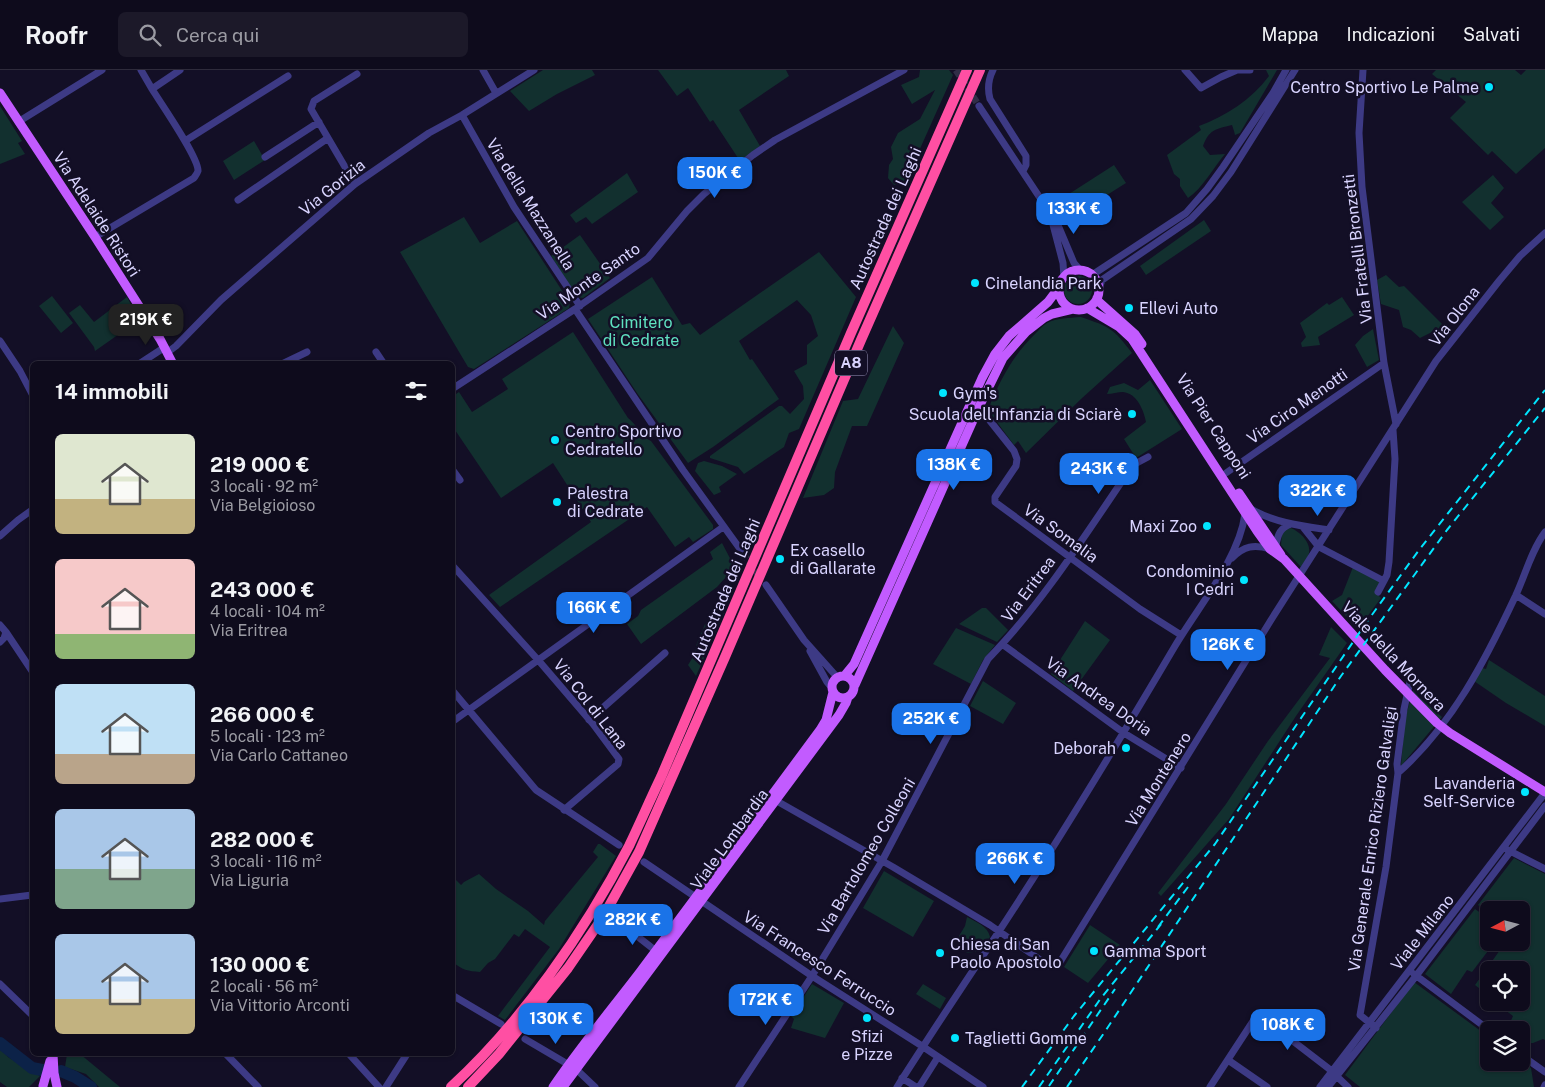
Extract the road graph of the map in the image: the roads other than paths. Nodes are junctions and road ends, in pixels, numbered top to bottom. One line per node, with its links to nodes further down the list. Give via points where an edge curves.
1 (102, 70): 23 (street)
2 (141, 70): 18 (street)
3 (180, 70): 18 (street)
4 (483, 70): 20 (street)
5 (534, 70): 20 (street, Via Gorizia)
6 (904, 70): 38 (street, Via Monte Santo, via 752,155 704,194 648,258)
7 (967, 70): 136 (highway, Autostrada dei Laghi / A8, via 661,777 628,846 592,912 557,964)
8 (980, 70): 147 (highway, Autostrada dei Laghi / A8, via 639,852 603,917 573,961 523,1025)
9 (993, 70): 28 (street, via 988,87 990,99 1026,156)
10 (1185, 70): 15 (street, via 1201,88)
11 (1250, 70): 15 (street)
12 (1286, 70): 35 (street, via 1223,167 1186,214)
13 (1295, 70): 37 (street, via 1231,172 1212,196 1191,219 1102,280)
14 (1363, 70): 49 (street, Via Fratelli Bronzetti, via 1359,150)
15 (1229, 72)
16 (358, 74): 24 (street, via 314,101 311,109)
17 (288, 76): 26 (street)
18 (152, 89): 26 (street)
19 (0, 93): 23 (main road, Via Adelaide Ristori)
20 (496, 93): 22 (street, Via Gorizia)
21 (979, 106): 28 (street)
22 (462, 115): 29 (street, Via Gorizia, via 419,139); 38 (street, Via della Mazzanella, via 510,200)
23 (18, 122): 33 (main road, Via Adelaide Ristori)
24 (319, 122): 25 (street); 27 (street)
25 (328, 138): 29 (street); 30 (street)
26 (185, 141): 33 (street, via 197,166 194,178)
27 (265, 157)
28 (1023, 171): 31 (street)
29 (355, 184): 42 (street, Via Gorizia, via 221,300 176,346)
30 (238, 200)
31 (1050, 214): 34 (street, via 1074,263); 36 (street, via 1063,264)
32 (1545, 233): 53 (street, Via Olona, via 1520,256 1436,361)
33 (95, 237): 42 (main road, Via Adelaide Ristori)
34 (1081, 270): 35 (main road); 36 (main road, via 1073,271)
35 (1092, 275): 37 (main road, via 1098,284)
36 (1062, 282): 40 (main road, via 1062,300); 88 (main road, via 1048,302 1009,336 990,362 854,664)
37 (1098, 293): 39 (main road); 55 (main road, Via Pier Capponi, via 1098,301 1135,334)
38 (578, 308): 50 (street, Via Monte Santo); 61 (street, Via della Mazzanella, via 632,395)
39 (1087, 308): 40 (main road); 58 (main road, Via Pier Capponi, via 1119,327 1132,339)
40 (1073, 309): 52 (main road, via 1044,318 1021,337 1003,358)
41 (0, 341): 51 (street)
42 (166, 349): 45 (street, Via Gorizia); 46 (main road, Via Adelaide Ristori)
43 (307, 352): 47 (street)
44 (376, 352): 48 (street)
45 (144, 361)
46 (172, 361)
47 (288, 361)
48 (382, 361)
49 (1384, 363): 53 (street, Via Fratelli Bronzetti); 55 (street, Via Ciro Menotti)
50 (455, 387)
51 (30, 390)
52 (978, 407): 69 (street, Via Somalia, via 1017,459 1016,466 994,500); 90 (main road)
53 (1394, 427): 63 (street, Via Montenero); 73 (street, Via Fratelli Bronzetti, via 1388,568)
54 (1148, 457): 69 (street, Via Eritrea, via 1133,465)
55 (1226, 472): 58 (main road, Via Pier Capponi)
56 (455, 473): 57 (street)
57 (460, 480)
58 (1247, 510): 60 (street); 66 (main road, Via Pier Capponi); 71 (street, via 1243,530)
59 (30, 511): 65 (street)
60 (1291, 524): 62 (street); 66 (street, via 1283,527)
61 (723, 527): 68 (street, Via della Mazzanella); 86 (street)
62 (1304, 527): 63 (street); 67 (street)
63 (1329, 530): 67 (street, Via Montenero)
64 (1545, 532): 76 (street, via 1538,541)
65 (0, 536)
66 (1273, 547): 70 (main road, Via Pier Capponi); 71 (street, via 1248,546)
67 (1319, 547): 73 (street); 98 (street, Via Montenero)
68 (743, 553)
69 (1070, 556): 80 (street, Via Somalia, via 1140,609); 83 (street, Via Eritrea)
70 (1284, 559): 100 (main road, Viale della Mornera, via 1436,723)
71 (1227, 563): 80 (street)
72 (455, 568): 86 (street, Via Col di Lana)
73 (1384, 581): 75 (street, Via Fratelli Bronzetti)
74 (766, 585): 81 (street)
75 (1378, 592)
76 (1516, 596): 77 (street); 99 (street, via 1460,700 1435,735)
77 (1545, 614)
78 (0, 625): 79 (street)
79 (6, 632): 82 (street); 84 (street)
80 (1182, 635): 97 (street)
81 (804, 640): 88 (street); 91 (street)
82 (1, 642): 84 (street)
83 (1002, 644): 97 (street, Via Andrea Doria); 106 (street, Via Bartolomeo Colleoni, via 988,659)
84 (18, 650): 87 (street)
85 (665, 653): 96 (street)
86 (539, 660): 94 (street); 96 (street, Via Col di Lana)
87 (30, 668)
88 (841, 676): 90 (main road, via 851,678); 91 (main road, via 832,683)
89 (1411, 677): 99 (street, Via Generale Enrico Riziero Galvaligi, via 1404,710)
90 (855, 685): 93 (main road)
91 (833, 690): 93 (main road, via 837,696); 111 (main road, Viale Lombardia, via 826,720 820,730)
92 (455, 693): 94 (street)
93 (848, 697): 101 (main road, Viale Lombardia, via 839,715)
94 (470, 710): 95 (street); 103 (street, via 536,790)
95 (455, 720)
96 (589, 720): 103 (street, Via Col di Lana, via 616,753 618,764)
97 (1124, 733): 98 (street, Via Andrea Doria); 113 (street)
98 (1181, 768): 113 (street, Via Montenero, via 1060,962 1049,966)
99 (1398, 773): 121 (street, Via Generale Enrico Riziero Galvaligi, via 1386,867 1360,1016)
100 (1545, 792): 105 (street, Viale Milano)
101 (775, 800): 106 (street); 111 (main road, Viale Lombardia)
102 (1545, 806): 105 (street, Viale Milano)
103 (564, 810): 104 (street)
104 (619, 845)
105 (1507, 850): 108 (street); 115 (street, Viale Milano); 117 (street, Viale Milano)
106 (882, 861): 113 (street); 116 (street, Via Bartolomeo Colleoni)
107 (644, 862): 111 (street, Via Francesco Ferruccio)
108 (1545, 869)
109 (30, 896): 110 (street)
110 (0, 899)
111 (699, 899): 114 (main road, Viale Lombardia); 116 (street, Via Francesco Ferruccio); 135 (main road, Viale Lombardia)
112 (623, 925): 114 (street)
113 (999, 931): 126 (street)
114 (656, 951): 135 (main road, Viale Lombardia)
115 (1409, 971): 117 (street); 121 (street, Viale Milano)
116 (812, 976): 126 (street, Via Francesco Ferruccio); 151 (street, Via Bartolomeo Colleoni)
117 (1416, 976): 122 (street); 124 (street, Viale Milano)
118 (0, 984): 120 (street)
119 (455, 996): 123 (street)
120 (30, 1013)
121 (1369, 1022): 124 (street); 138 (street, Viale Milano)
122 (1480, 1023)
123 (502, 1024)
124 (1376, 1028): 138 (street, Viale Milano)
125 (525, 1039): 135 (street)
126 (922, 1046): 132 (street, Via Francesco Ferruccio); 139 (street)
127 (52, 1056): 140 (main road)
128 (53, 1056): 141 (main road)
129 (228, 1056): 142 (street)
130 (351, 1056): 143 (street)
131 (406, 1056): 144 (street)
132 (938, 1057): 153 (street); 154 (street, Via Francesco Ferruccio)
133 (1228, 1060): 138 (street, via 1259,1014); 155 (street); 156 (street)
134 (1530, 1061): 137 (street)
135 (572, 1067): 148 (main road); 149 (main road); 150 (street)
136 (472, 1068): 145 (highway); 146 (highway, Autostrada dei Laghi / A8)
137 (1545, 1072)
138 (1334, 1075): 157 (street, Viale Milano); 158 (street, Viale Milano); 159 (street)
139 (902, 1078): 152 (street); 153 (street)
140 (43, 1087): 141 (main road)
141 (57, 1087)
142 (258, 1087)
143 (379, 1087)
144 (386, 1087)
145 (446, 1087)
146 (451, 1087)
147 (468, 1087)
148 (553, 1087)
149 (563, 1087)
150 (595, 1087)
151 (739, 1087)
152 (897, 1087)
153 (917, 1087)
154 (983, 1087)
155 (1210, 1087)
156 (1267, 1087)
157 (1320, 1087)
158 (1328, 1087)
159 (1348, 1087)

